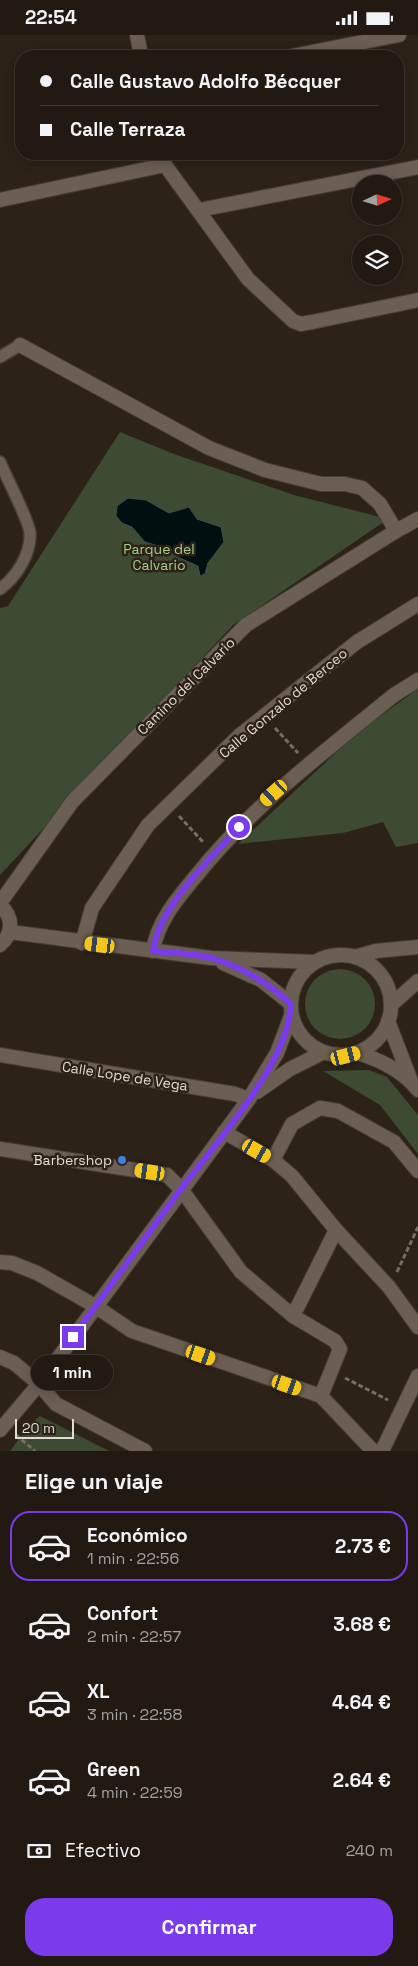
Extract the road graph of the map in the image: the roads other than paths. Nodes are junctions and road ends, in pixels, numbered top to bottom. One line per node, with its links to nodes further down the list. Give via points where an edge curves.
1 (137, 35): 3 (street)
2 (399, 35): 4 (street)
3 (140, 50)
4 (323, 50)
5 (160, 160): 8 (street)
6 (165, 160): 9 (street)
7 (418, 167): 9 (street)
8 (0, 200)
9 (199, 211): 10 (street, via 248,279 293,321 301,324)
10 (418, 300)
11 (20, 345): 12 (lane); 15 (street, via 209,448 265,470 321,485 345,484 362,488 380,504)
12 (0, 357)
13 (0, 462): 16 (lane, via 30,532 28,552 11,581)
14 (418, 519): 15 (street, Camino del Calvario)
15 (396, 531): 19 (street, Camino del Calvario, via 246,625 72,802)
16 (0, 589)
17 (418, 604): 21 (street, Calle Gonzalo de Berceo, via 357,642 239,736 148,825 92,908)
18 (418, 680): 24 (street, via 394,695 251,814 176,900 156,934)
19 (0, 904): 20 (street, via 9,917)
20 (10, 932): 21 (street); 22 (street)
21 (82, 943): 24 (street)
22 (0, 945)
23 (418, 947): 25 (street, via 376,951)
24 (153, 951): 26 (street)
25 (355, 957): 27 (street, via 327,956); 29 (street, via 370,964 381,975)
26 (211, 958): 27 (street); 30 (street, via 261,980)
27 (314, 962): 30 (street, via 301,975)
28 (418, 981): 29 (street)
29 (391, 1005): 31 (street)
30 (290, 1009): 32 (street, via 302,1038); 36 (street, via 277,1053)
31 (388, 1021): 33 (street, via 382,1035); 35 (street)
32 (322, 1053): 33 (street, via 346,1056); 36 (street, via 290,1069)
33 (358, 1053): 35 (street, via 374,1058)
34 (0, 1055): 36 (street, Calle Lope de Vega, via 236,1094)
35 (415, 1085)
36 (249, 1099): 37 (street)
37 (224, 1132): 39 (street); 41 (street)
38 (0, 1149): 41 (street, via 167,1175)
39 (273, 1160): 40 (street, via 292,1123 320,1108 338,1111 394,1142); 42 (street, via 292,1176)
40 (418, 1171)
41 (181, 1189): 44 (street); 45 (street, via 241,1272)
42 (336, 1229): 45 (street); 46 (street, via 388,1287)
43 (0, 1262): 44 (street, via 37,1273)
44 (95, 1306): 49 (street); 50 (street, via 132,1331)
45 (293, 1316): 50 (street, via 335,1341 340,1349)
46 (418, 1327)
47 (0, 1357): 49 (street, via 14,1363)
48 (418, 1376): 54 (street)
49 (39, 1384): 51 (street); 52 (street, via 56,1404)
50 (321, 1396): 53 (street)
51 (1, 1428)
52 (145, 1451)
53 (372, 1451)
54 (382, 1451)

